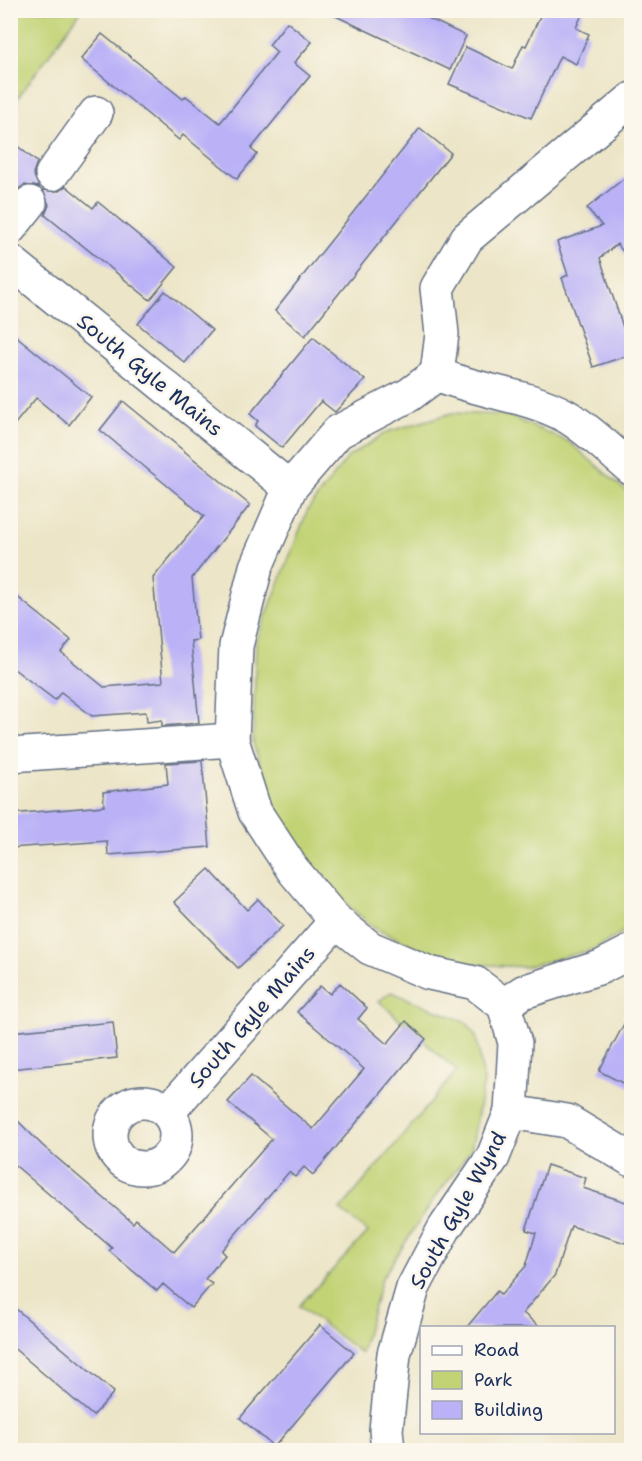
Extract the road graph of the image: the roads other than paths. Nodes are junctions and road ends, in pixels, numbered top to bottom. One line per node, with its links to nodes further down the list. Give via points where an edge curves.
1 (632, 99): 7 (street, via 467,238 437,288 442,334)
2 (96, 113): 3 (street)
3 (52, 174)
4 (30, 202): 5 (street)
5 (10, 228)
6 (10, 261): 9 (street, South Gyle Mains)
7 (437, 374): 8 (street, via 535,403 567,417); 9 (street, via 409,395 338,432)
8 (632, 469)
9 (290, 488): 10 (street, via 256,567 236,646)
10 (232, 741): 11 (street); 12 (street, via 255,812 293,870)
11 (10, 755)
12 (336, 921): 14 (street, via 370,948 429,973 475,983); 15 (street, South Gyle Mains)
13 (632, 951): 14 (street, via 602,967 523,992)
14 (504, 1005): 16 (street, South Gyle Wynd, via 515,1043)
15 (168, 1112)
16 (511, 1112): 17 (street, South Gyle Wynd, via 567,1121); 18 (street, South Gyle Wynd, via 493,1157 444,1229 413,1288 394,1354 386,1430)
17 (632, 1160)
18 (388, 1450)

